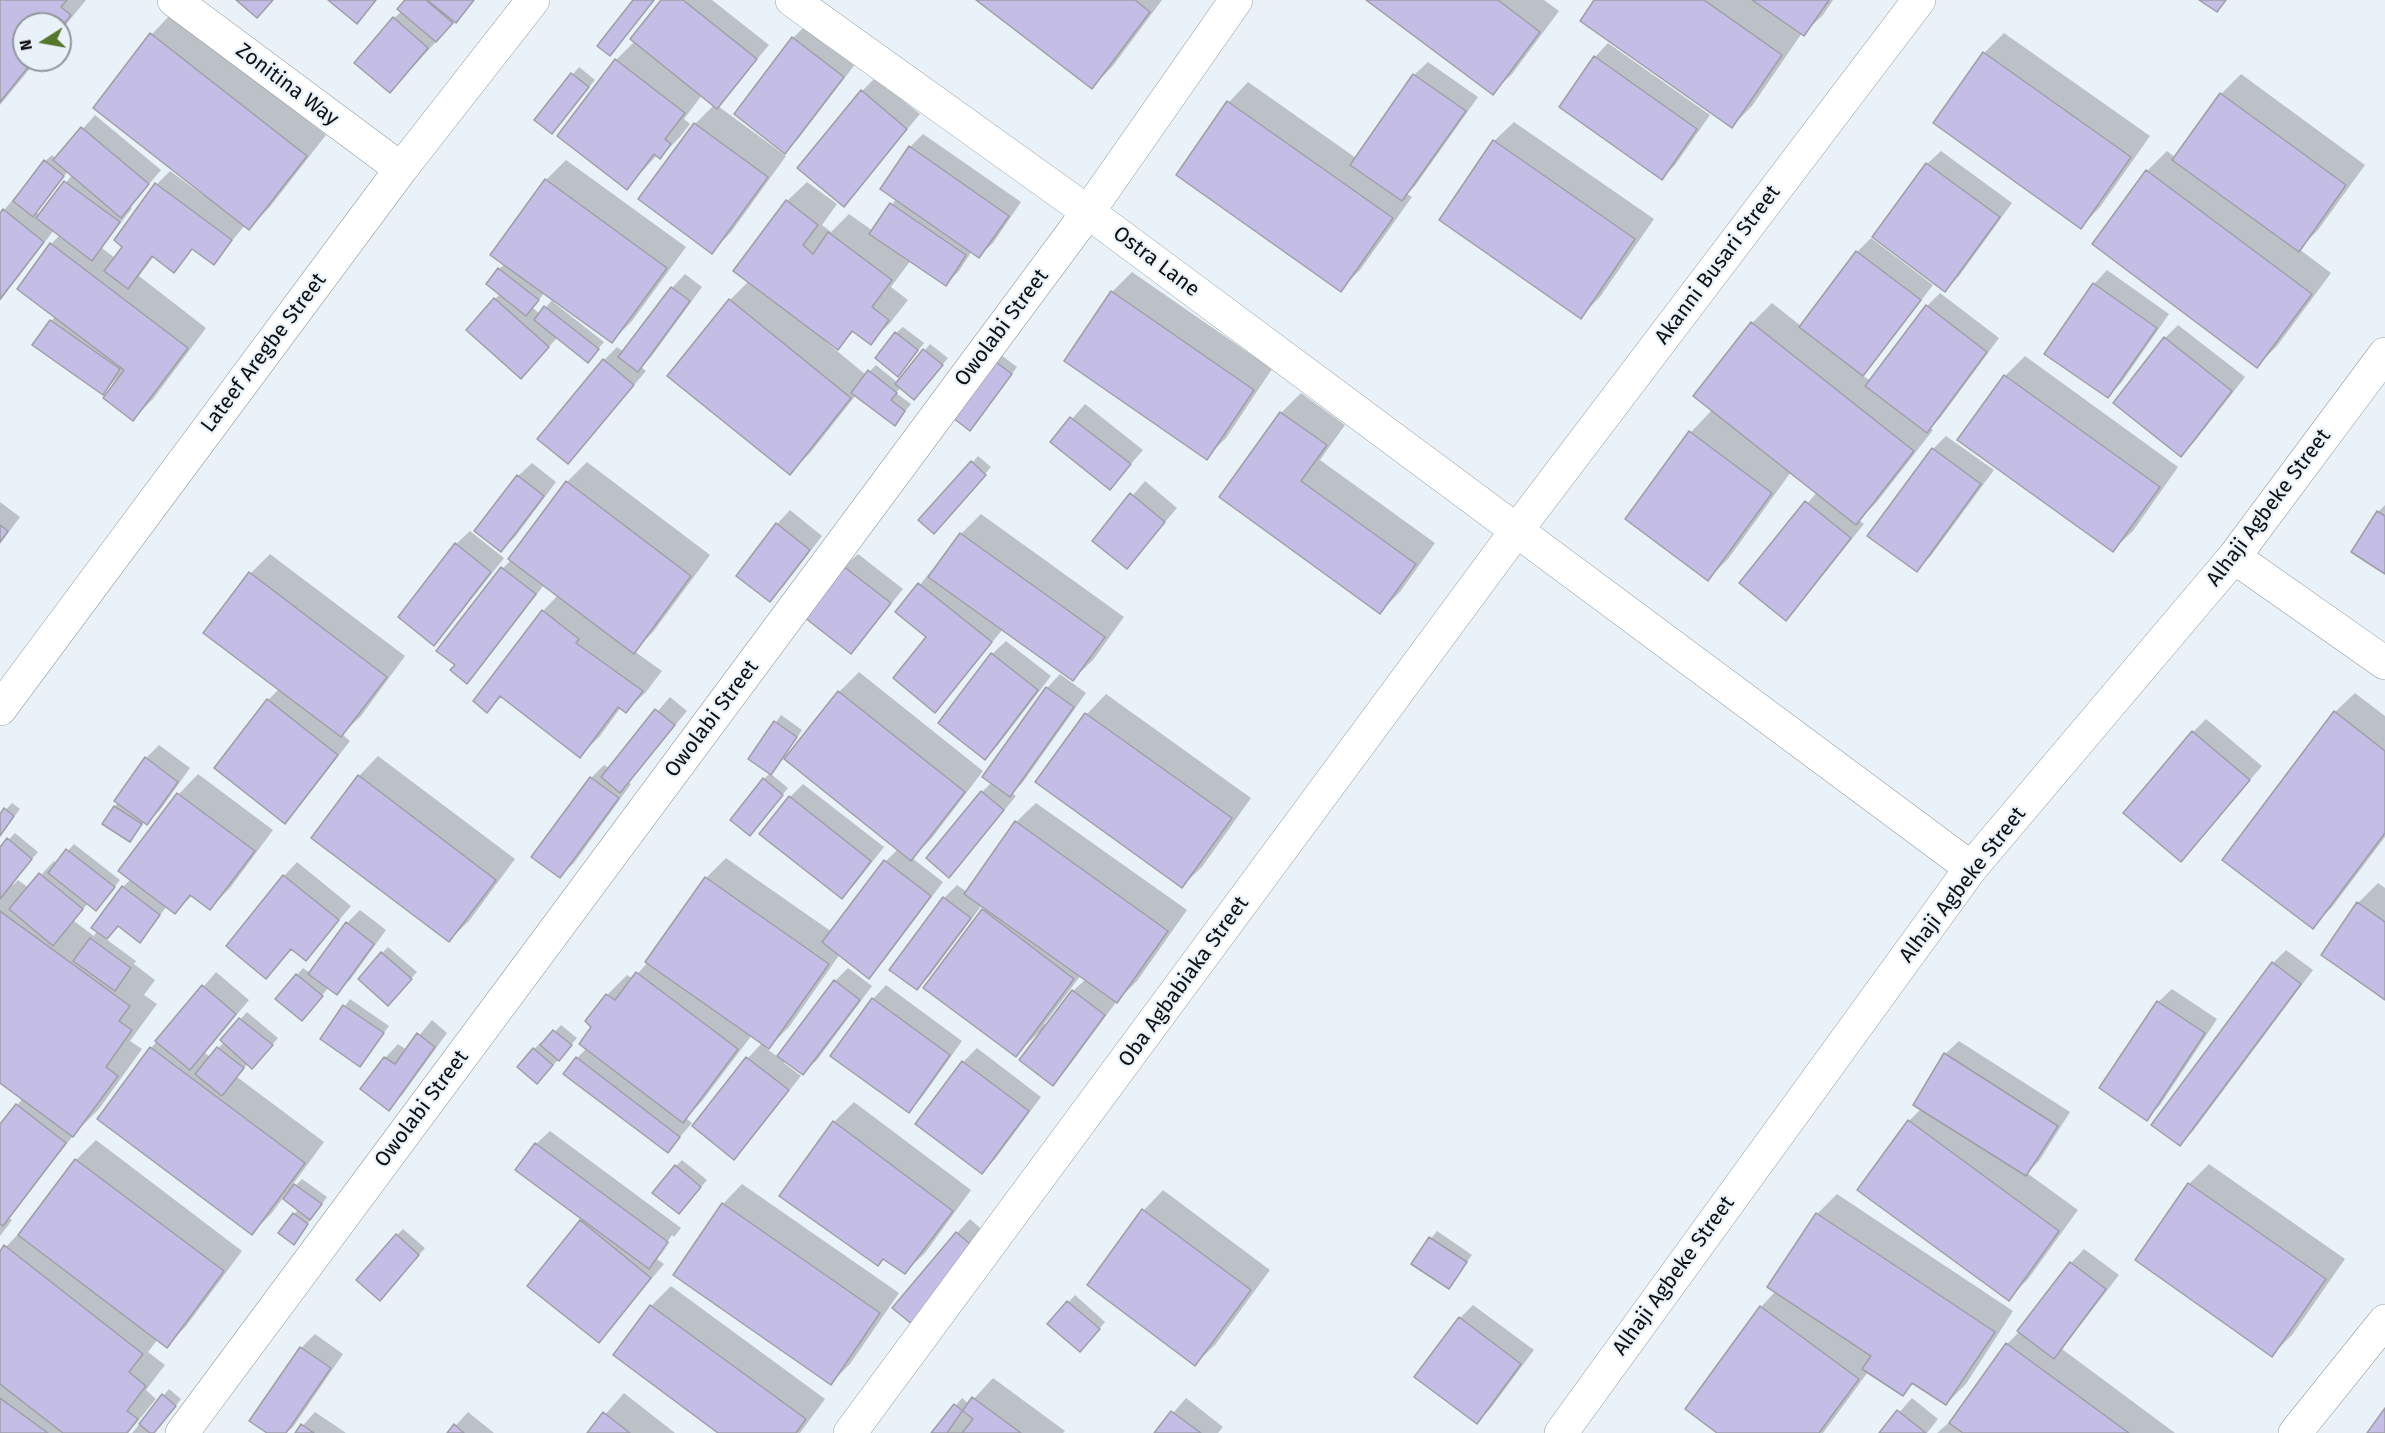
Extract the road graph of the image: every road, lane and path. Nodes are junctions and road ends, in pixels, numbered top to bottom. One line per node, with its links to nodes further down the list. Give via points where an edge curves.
1 (174, 0): 6 (street, Zonitina Way)
2 (533, 0): 6 (street, Lateef Aregbe Street)
3 (792, 0): 7 (street, Ostra Lane)
4 (1236, 0): 7 (street, Owolabi Street)
5 (1919, 0): 9 (street, Akanni Busari Street)
6 (401, 169): 12 (street, Lateef Aregbe Street)
7 (1088, 212): 9 (street, Ostra Lane); 15 (street, Owolabi Street)
8 (2385, 354): 10 (street, Alhaji Agbeke Street)
9 (1517, 530): 13 (street, Ostra Lane); 16 (street, Oba Agbabiaka Street)
10 (2234, 558): 11 (street); 13 (street, Alhaji Agbeke Street)
11 (2385, 663)
12 (0, 709)
13 (1971, 868): 17 (street, Alhaji Agbeke Street)
14 (2381, 1336): 18 (street)
15 (182, 1433)
16 (850, 1433)
17 (1561, 1433)
18 (2295, 1433)

